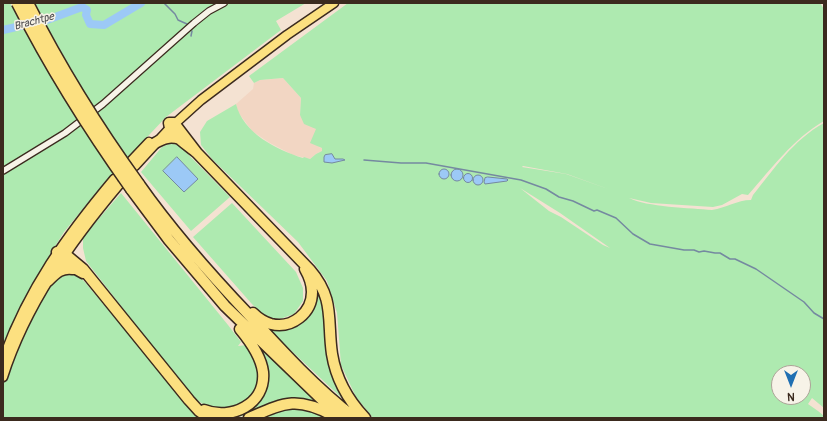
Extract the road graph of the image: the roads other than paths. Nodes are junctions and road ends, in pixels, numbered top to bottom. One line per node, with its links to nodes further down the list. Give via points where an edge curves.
1 (17, 3): 11 (highway, bridge, via 86,124)
2 (28, 3): 11 (highway, bridge, via 56,57)
3 (224, 3): 9 (street, via 194,23 103,104 65,133)
4 (334, 3): 5 (main road, via 272,44)
5 (171, 124): 6 (highway); 7 (main road); 7 (main road, via 133,163); 8 (highway)
6 (180, 139): 7 (highway, via 166,137); 8 (highway)
7 (155, 143)
8 (197, 153): 13 (highway)
9 (3, 171)
10 (117, 182): 12 (main road, via 87,212)
11 (135, 187): 17 (highway); 18 (highway, via 169,240)
12 (61, 255): 14 (highway); 15 (main road); 16 (highway, via 78,264); 19 (main road, via 36,286)
13 (301, 262): 17 (highway, via 311,284 312,298 304,313 290,324 276,325 262,321); 27 (highway, via 314,275 324,291 329,310 335,369 346,393)
14 (73, 269): 15 (highway, via 60,270); 16 (highway)
15 (48, 281): 19 (main road)
16 (92, 281): 22 (highway)
17 (227, 292): 26 (highway, via 293,363)
18 (225, 306): 22 (highway, via 229,316 247,337 258,356 263,371 260,390 256,399 245,409 227,415 207,412); 25 (highway)
19 (13, 340): 20 (main road); 21 (main road)
20 (3, 359)
21 (3, 377)
22 (189, 400): 23 (highway)
23 (209, 418)
24 (249, 418): 25 (highway, via 294,403 315,406)
25 (340, 418)
26 (355, 418)
27 (365, 418)

